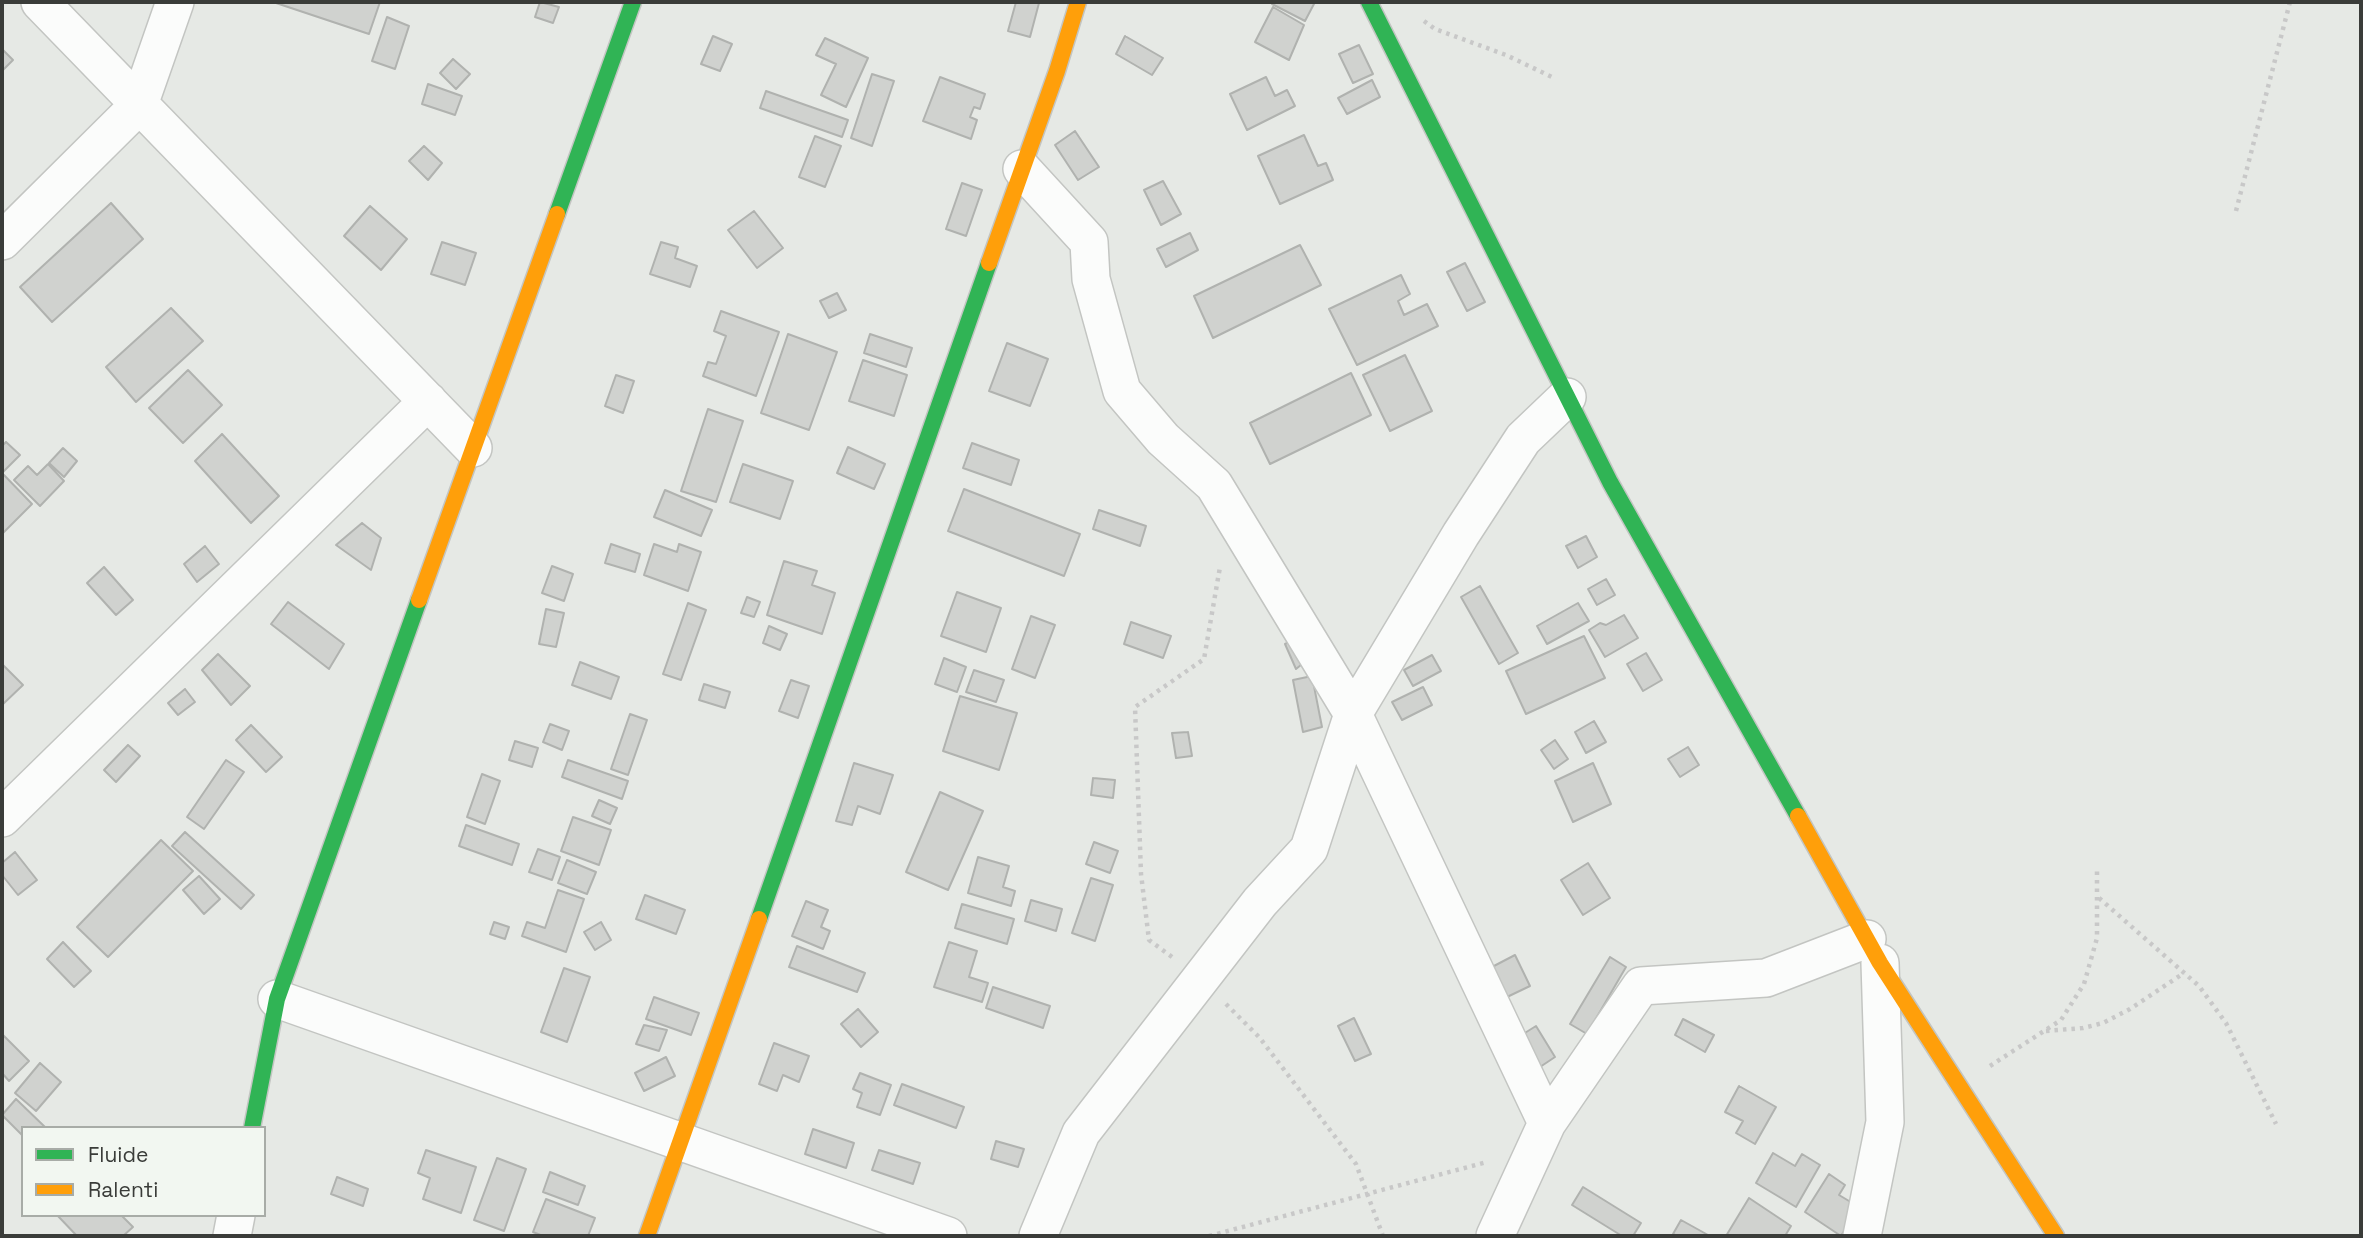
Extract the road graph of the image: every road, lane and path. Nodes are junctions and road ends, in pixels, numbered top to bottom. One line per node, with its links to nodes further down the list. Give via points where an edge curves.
1 (40, 2): 9 (street)
2 (175, 2): 9 (street)
3 (633, 2): 15 (street)
4 (1078, 2): 10 (street)
5 (1369, 2): 13 (street)
6 (2290, 2): 11 (path)
7 (1418, 17): 8 (path, via 1435,29)
8 (1552, 77)
9 (139, 104): 12 (street); 14 (street)
10 (1022, 169): 16 (street, via 1089,242 1091,279 1122,391 1163,439 1214,485); 30 (street)
11 (2236, 211)
12 (2, 241)
13 (1567, 397): 17 (street, via 1523,439); 21 (street, via 1616,494)
14 (428, 401): 15 (street); 18 (street)
15 (473, 448): 24 (street)
16 (1230, 512): 17 (street); 23 (path, via 1204,659 1135,707 1141,874 1149,940)
17 (1353, 714): 23 (street, via 1309,849 1260,902); 29 (street)
18 (2, 818)
19 (2097, 867): 20 (path)
20 (2099, 898): 22 (path); 25 (path, via 2097,938 2084,984 2061,1020)
21 (1874, 951): 26 (street); 29 (street, via 1766,978 1641,986); 40 (street, via 1885,1122)
22 (2184, 973): 25 (path, via 2103,1023); 27 (path, via 2226,1023)
23 (1201, 980): 31 (path, via 1267,1047 1356,1164); 36 (street, via 1081,1133)
24 (277, 999): 28 (street); 30 (street)
25 (2045, 1031): 26 (path)
26 (1959, 1085): 41 (street)
27 (2276, 1124)
28 (252, 1126)
29 (1541, 1137): 31 (path); 39 (street)
30 (680, 1142): 34 (street); 35 (street)
31 (1366, 1194): 37 (path); 38 (path)
32 (236, 1217): 33 (street)
33 (232, 1236)
34 (647, 1236)
35 (948, 1236)
36 (1038, 1236)
37 (1209, 1236)
38 (1383, 1236)
39 (1495, 1236)
40 (1862, 1236)
41 (2056, 1236)

